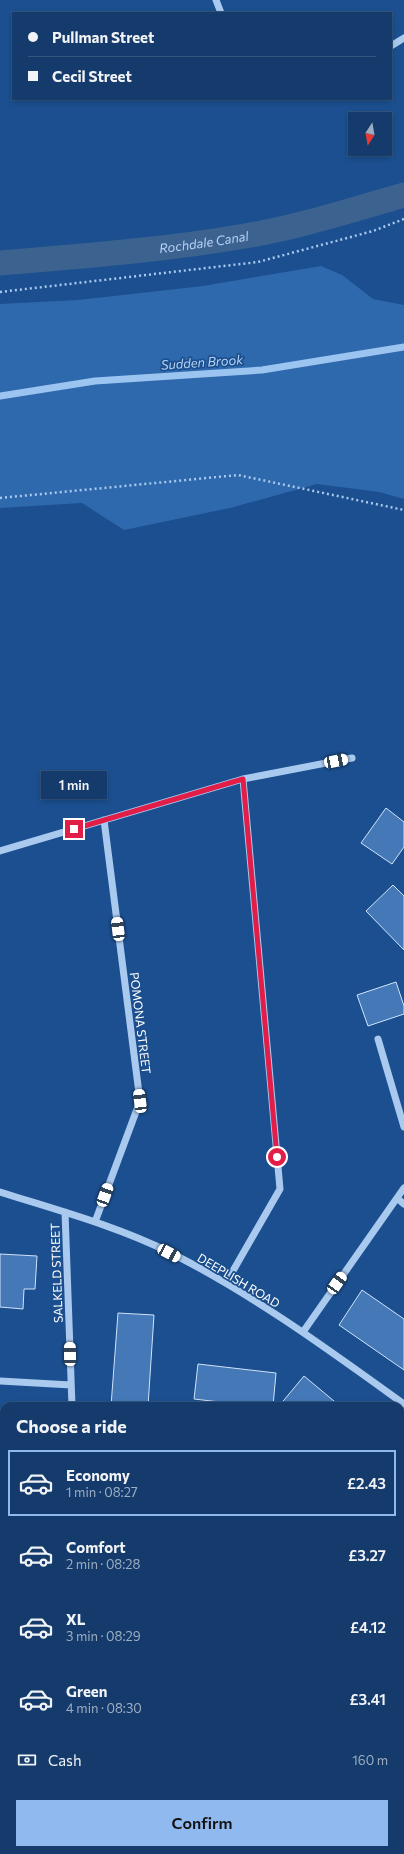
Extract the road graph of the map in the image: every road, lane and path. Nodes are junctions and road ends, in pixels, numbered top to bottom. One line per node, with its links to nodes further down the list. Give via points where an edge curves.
1 (216, 0): 2 (street)
2 (221, 12)
3 (404, 38): 4 (street)
4 (392, 45)
5 (404, 219): 6 (path, via 373,231 258,262)
6 (0, 292)
7 (0, 498): 8 (path, via 238,475)
8 (404, 510)
9 (352, 758): 10 (street)
10 (243, 779): 11 (street); 21 (street, via 280,1189)
11 (104, 820): 12 (street); 20 (street, POMONA STREET, via 140,1101)
12 (0, 851)
13 (378, 1039): 14 (street)
14 (404, 1127)
15 (404, 1188): 17 (street)
16 (0, 1192): 19 (street, DEEPLISH ROAD)
17 (397, 1198): 18 (street); 22 (street)
18 (404, 1204)
19 (65, 1212): 20 (street, DEEPLISH ROAD); 24 (street, SALKELD STREET)
20 (95, 1222): 21 (street, DEEPLISH ROAD, via 169,1253)
21 (226, 1283): 22 (street, DEEPLISH ROAD)
22 (303, 1332): 26 (street, DEEPLISH ROAD)
23 (0, 1381): 24 (street)
24 (71, 1385): 25 (street, SALKELD STREET)
25 (72, 1402)
26 (401, 1402)

